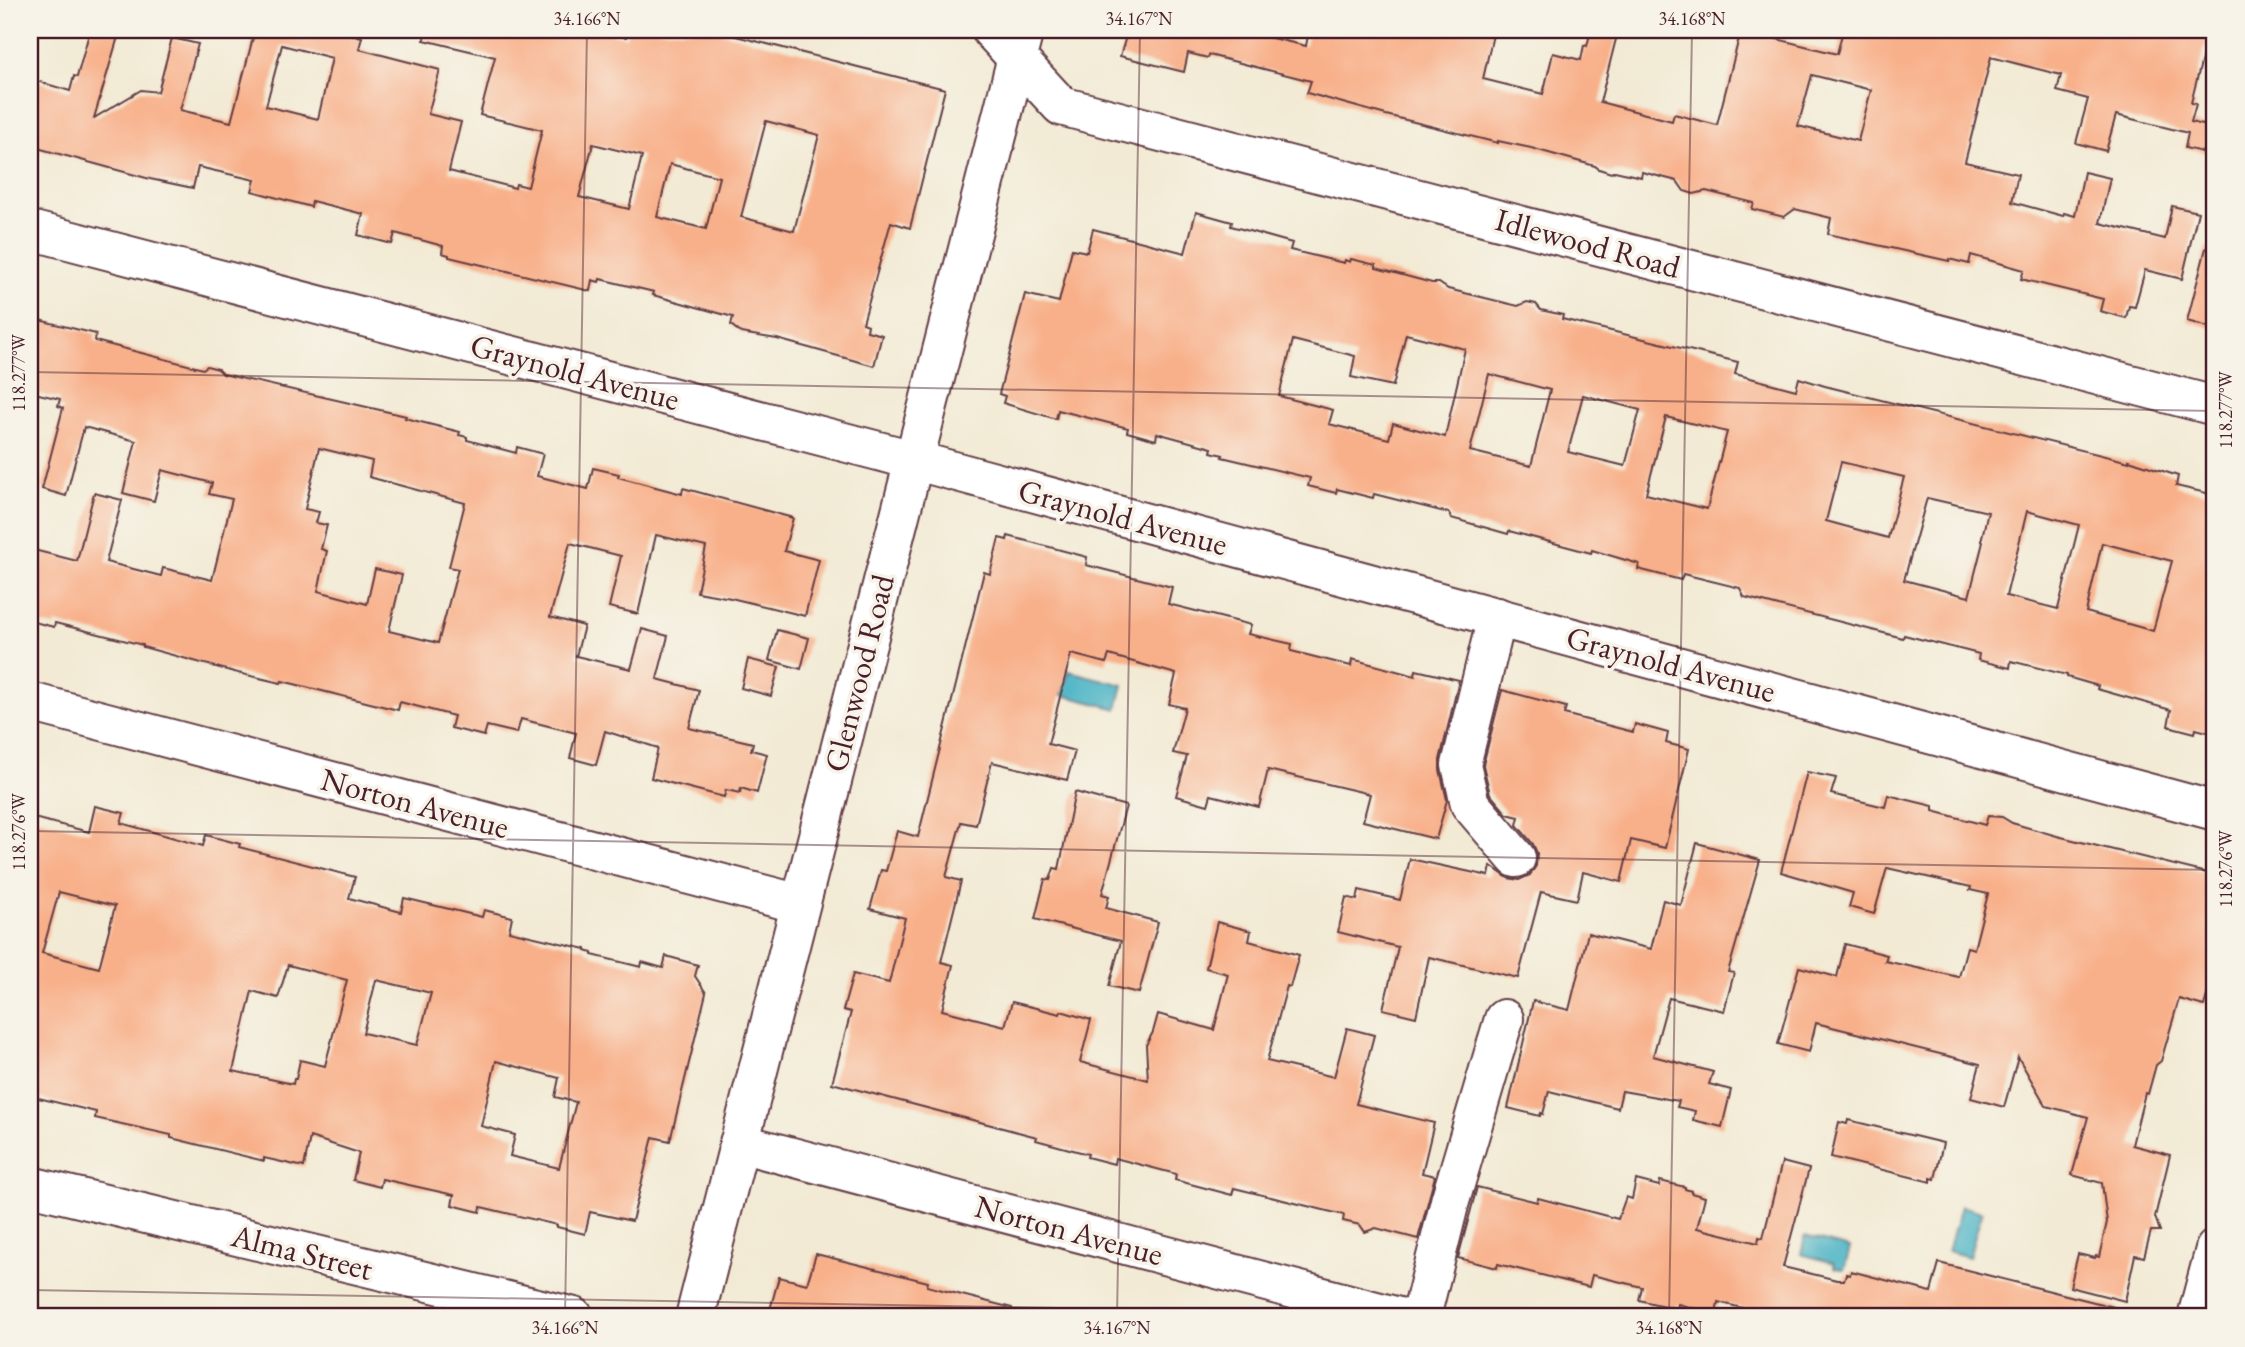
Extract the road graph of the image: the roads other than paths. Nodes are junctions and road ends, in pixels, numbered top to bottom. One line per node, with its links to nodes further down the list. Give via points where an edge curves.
1 (991, 30): 2 (street, Idlewood Road)
2 (1020, 44): 4 (street, Idlewood Road, via 1061,106); 5 (street, Glenwood Road)
3 (30, 230): 5 (street, Graynold Avenue)
4 (2215, 406)
5 (913, 460): 6 (street, Graynold Avenue); 10 (street, Glenwood Road)
6 (1497, 617): 8 (street, Graynold Avenue); 9 (street, via 1461,765 1469,804)
7 (30, 702): 10 (street, Norton Avenue)
8 (2215, 811)
9 (1516, 858)
10 (800, 904): 12 (street, Glenwood Road)
11 (1504, 1019): 18 (street)
12 (739, 1143): 16 (street, Glenwood Road); 17 (street, Norton Avenue)
13 (30, 1186): 15 (street, Alma Street)
14 (2215, 1249): 19 (street)
15 (574, 1317)
16 (695, 1317)
17 (1398, 1317)
18 (1421, 1317)
19 (2197, 1317)

